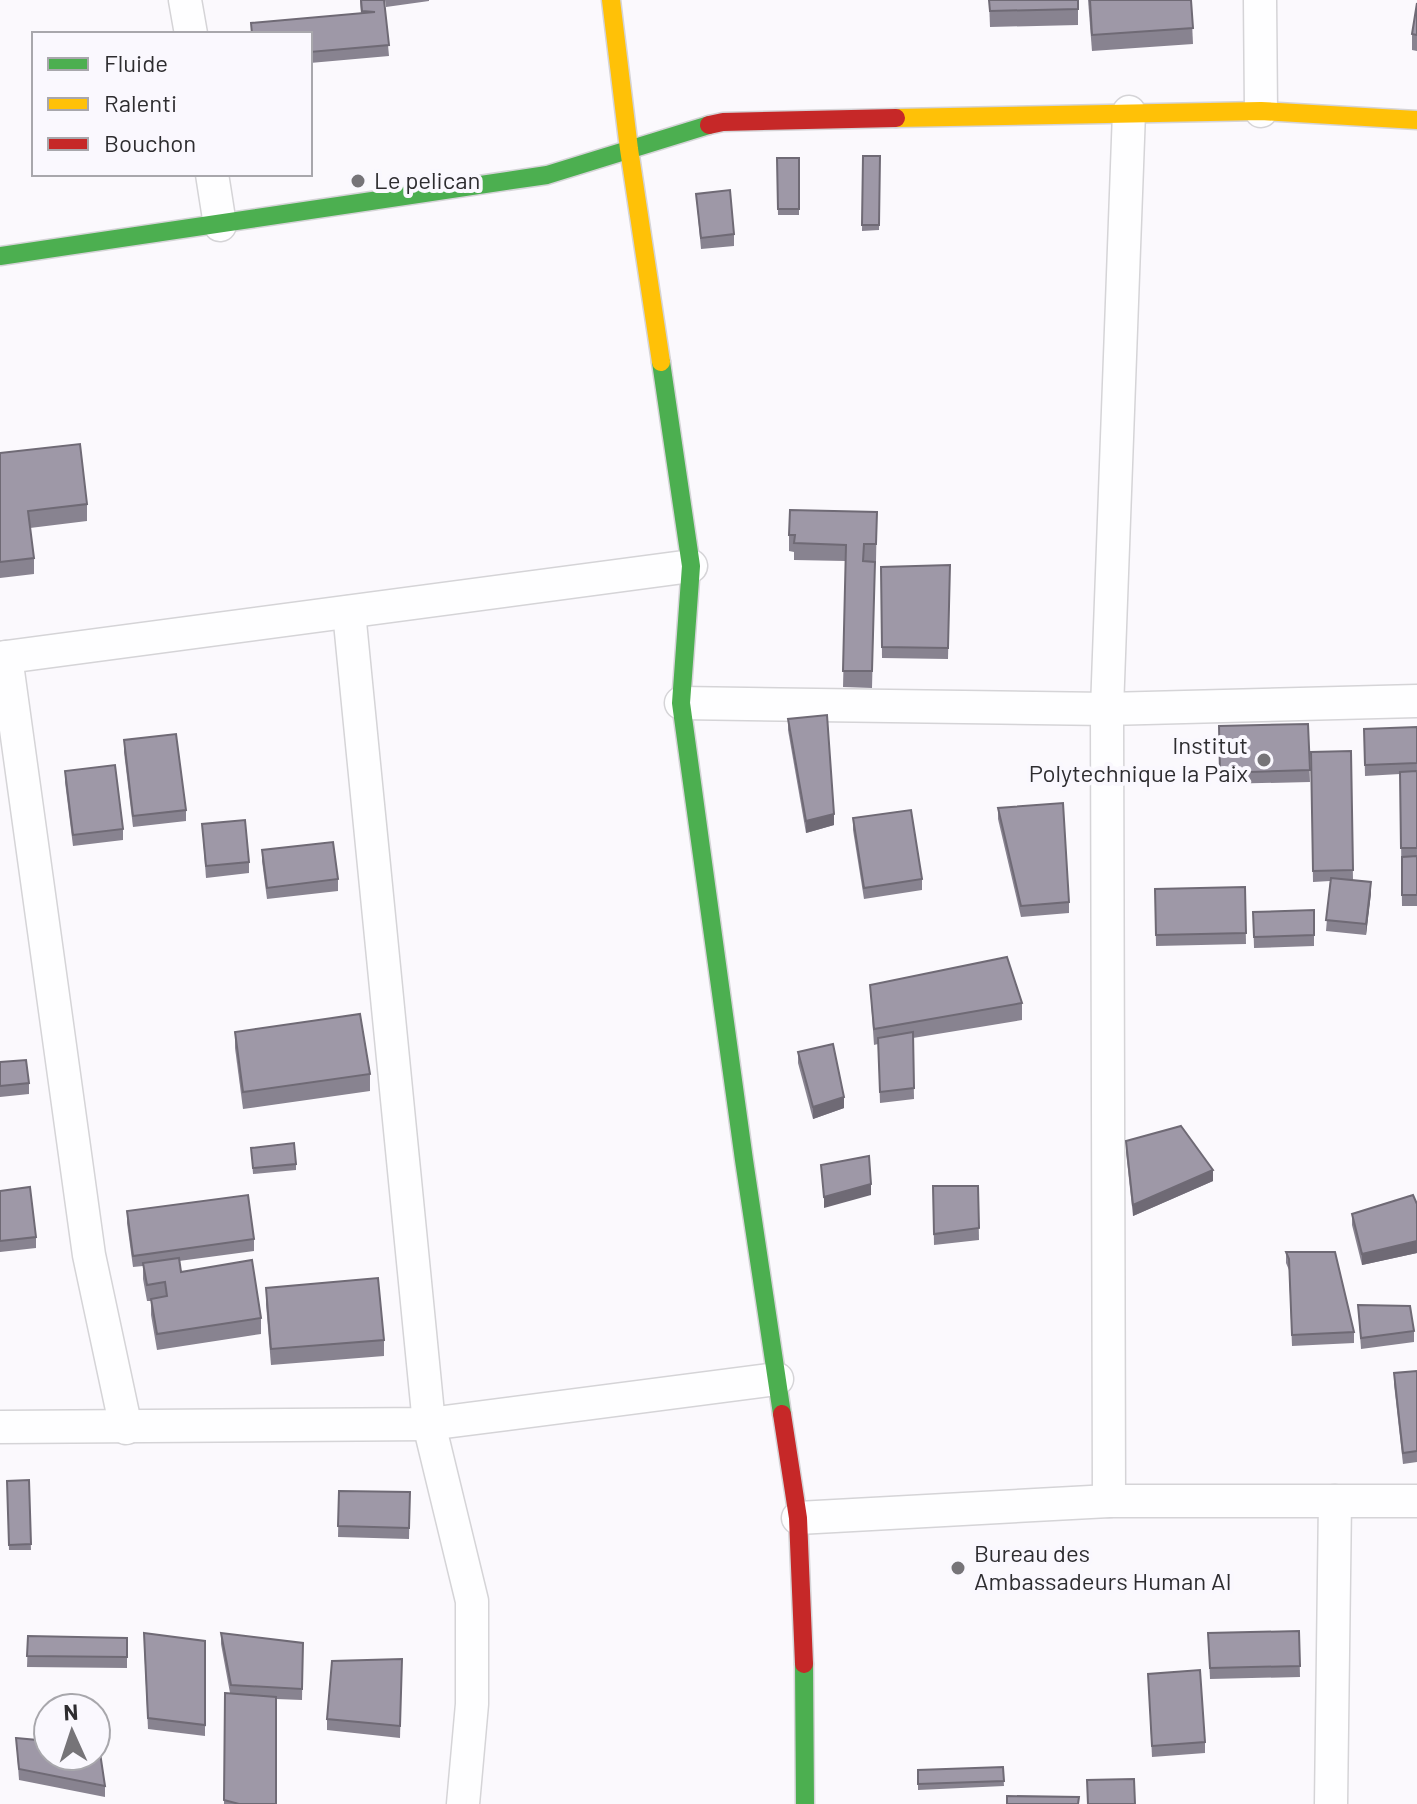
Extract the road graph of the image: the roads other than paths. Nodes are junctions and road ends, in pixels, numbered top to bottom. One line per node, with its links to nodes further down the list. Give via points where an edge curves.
1 (185, 0): 4 (street)
2 (611, 0): 8 (street)
3 (1260, 0): 5 (street)
4 (191, 32)
5 (1261, 111): 6 (street); 7 (street)
6 (1129, 112): 8 (street, via 723,122); 17 (street)
7 (1417, 120)
8 (629, 149): 10 (street, via 592,165 547,175); 12 (street)
9 (212, 176): 10 (street)
10 (220, 225): 11 (street)
11 (0, 256)
12 (691, 566): 13 (street); 16 (street)
13 (349, 612): 14 (street); 19 (street)
14 (3, 658): 21 (street, via 89,1255)
15 (1417, 701): 17 (street)
16 (681, 703): 17 (street); 18 (street)
17 (1107, 709): 22 (street)
18 (777, 1379): 19 (street); 25 (street)
19 (429, 1424): 21 (street); 26 (street, via 472,1601 472,1704)
20 (0, 1427): 21 (street)
21 (126, 1428)
22 (1109, 1501): 23 (street); 25 (street)
23 (1335, 1501): 24 (street); 28 (street)
24 (1417, 1501)
25 (798, 1518): 27 (street)
26 (463, 1804)
27 (805, 1804)
28 (1331, 1804)

